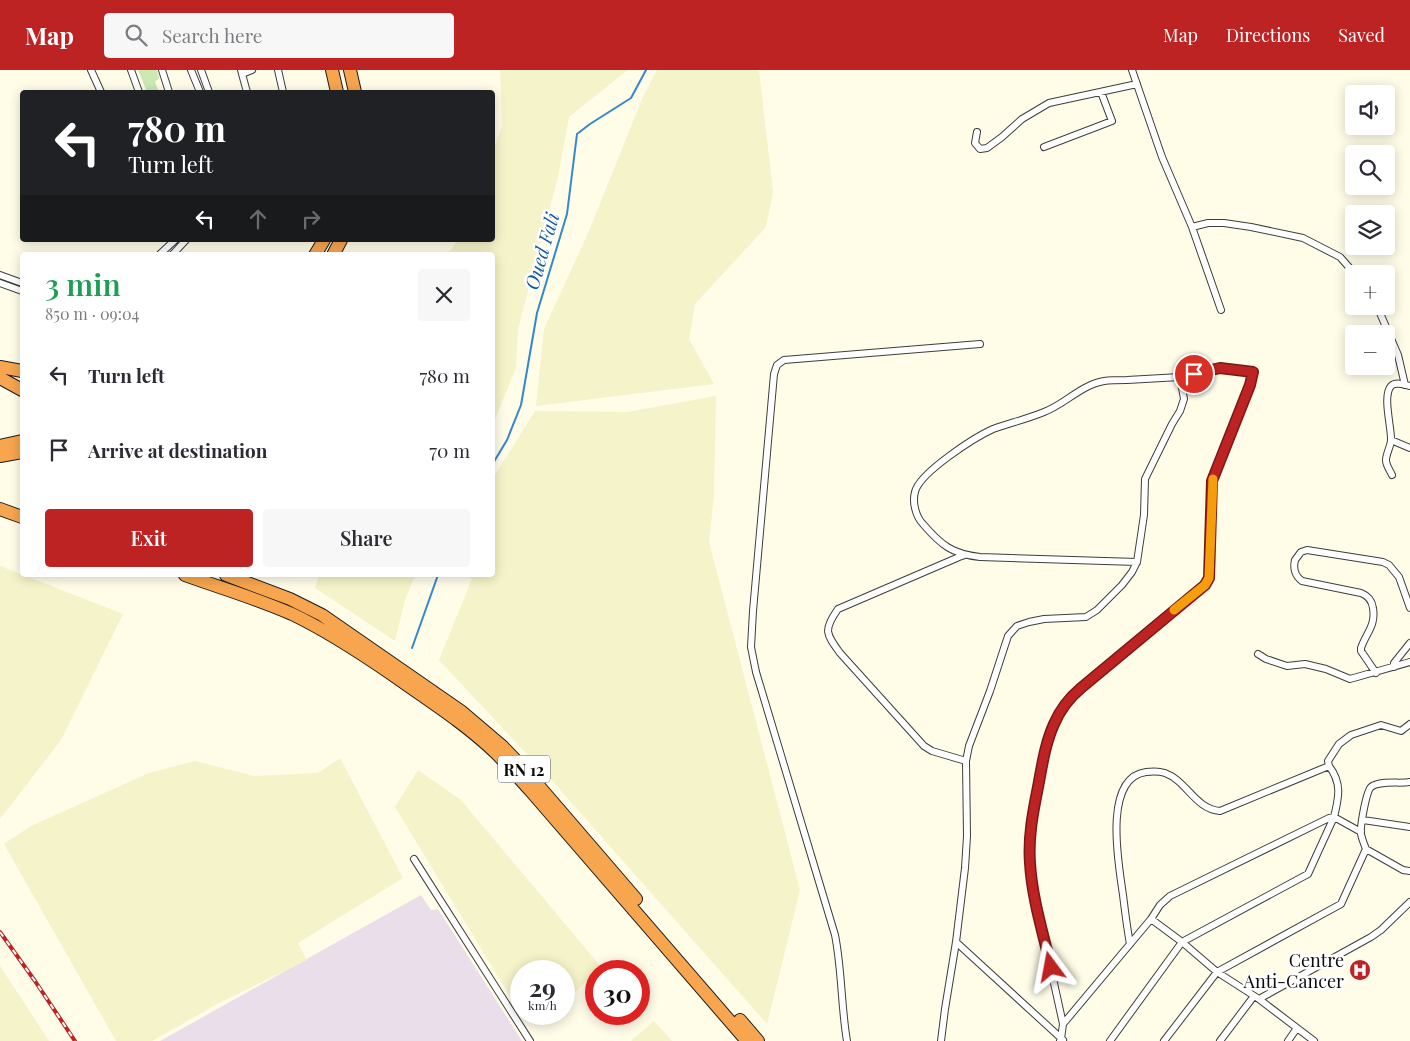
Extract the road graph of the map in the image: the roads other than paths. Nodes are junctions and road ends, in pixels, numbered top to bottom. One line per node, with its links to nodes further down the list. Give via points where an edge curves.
1 (91, 70): 13 (street)
2 (131, 70): 14 (street)
3 (162, 70): 15 (street)
4 (192, 70): 16 (street)
5 (201, 70): 17 (street)
6 (252, 70): 11 (street)
7 (278, 70): 19 (street)
8 (332, 70): 20 (highway)
9 (350, 70): 21 (highway)
10 (1132, 70): 12 (street)
11 (242, 72): 18 (street)
12 (1137, 84): 22 (street); 25 (street, via 1162,157)
13 (100, 90)
14 (138, 90)
15 (169, 90)
16 (199, 90)
17 (208, 90)
18 (246, 90)
19 (283, 90)
20 (337, 90)
21 (355, 90)
22 (1101, 92): 23 (street, via 1049,104 1022,119 987,148 980,149 975,143); 24 (street, via 1112,122)
23 (977, 132)
24 (1044, 147)
25 (1192, 227): 30 (street, via 1224,223 1303,238 1340,257); 35 (street)
26 (173, 242): 28 (street)
27 (184, 242): 29 (street)
28 (162, 252)
29 (175, 252)
30 (1347, 265)
31 (0, 275): 32 (street)
32 (20, 282)
33 (0, 283): 34 (street)
34 (20, 290)
35 (1221, 310)
36 (1381, 315): 42 (street)
37 (980, 344): 91 (street, via 784,360 777,365 774,374 751,647 835,935)
38 (0, 367): 39 (highway)
39 (20, 371)
40 (1180, 377): 55 (street, via 1104,381 1044,412 992,430 952,454 918,484 914,502 918,519 932,534 946,547); 56 (street, via 1184,399 1146,479); 85 (street, via 1220,368 1253,372 1212,481 1209,578 1205,585 1068,700 1047,743 1029,834 1030,863)
41 (0, 378): 44 (highway)
42 (1407, 386): 46 (street, via 1392,386 1388,392)
43 (0, 387): 45 (highway)
44 (20, 389)
45 (20, 398)
46 (1391, 440): 49 (street); 52 (street, via 1386,459)
47 (20, 441): 48 (highway)
48 (0, 446)
49 (1410, 448)
50 (20, 452): 51 (highway)
51 (0, 456)
52 (1392, 475)
53 (0, 509): 54 (highway)
54 (20, 516)
55 (965, 555): 56 (street); 68 (street, via 838,609 829,622 828,637 924,746)
56 (1137, 562): 68 (street, via 1122,585 1098,610 1086,617 1028,622 1017,626 1008,636)
57 (191, 577): 61 (highway, RN 12, via 292,614)
58 (211, 577): 61 (highway, via 292,610)
59 (231, 577): 90 (highway, RN 12, via 322,615 484,730 525,770)
60 (1410, 608): 66 (street, via 1399,578 1383,562 1307,550 1295,560 1296,576 1302,581 1361,593 1370,599 1374,622 1361,648)
61 (331, 634): 89 (highway, RN 12, via 441,708 496,753)
62 (1410, 643): 65 (street)
63 (1258, 654): 66 (street, via 1287,666 1305,664 1350,679)
64 (1410, 662): 65 (street)
65 (1394, 667): 66 (street)
66 (1376, 672)
67 (1410, 724): 69 (street, via 1401,731 1381,725 1351,735 1333,752)
68 (966, 761): 80 (street, via 967,836)
69 (1329, 766): 71 (street, via 1336,775 1338,786); 82 (street, via 1220,811 1208,808 1169,775 1152,771 1141,773 1128,782 1116,829)
70 (1410, 782): 72 (street, via 1371,787)
71 (1334, 817): 74 (street); 79 (street, via 1170,896); 81 (street, via 1308,874)
72 (1363, 820): 73 (street); 74 (street)
73 (1410, 827)
74 (1361, 832): 75 (street)
75 (1366, 849): 77 (street); 83 (street, via 1341,904)
76 (414, 859): 88 (street)
77 (1410, 871)
78 (1410, 902): 84 (street, via 1371,937)
79 (1151, 919): 81 (street); 82 (street)
80 (956, 942): 87 (street); 92 (street)
81 (1182, 942): 83 (street); 93 (street)
82 (1130, 944): 85 (street)
83 (1217, 972): 84 (street); 94 (street)
84 (1256, 998): 86 (street); 95 (street)
85 (1063, 1024): 87 (street)
86 (1297, 1028): 96 (street); 97 (street)
87 (1062, 1040)
88 (530, 1041)
89 (747, 1041)
90 (758, 1041)
91 (847, 1041)
92 (941, 1041)
93 (1110, 1041)
94 (1164, 1041)
95 (1220, 1041)
96 (1288, 1041)
97 (1314, 1041)

